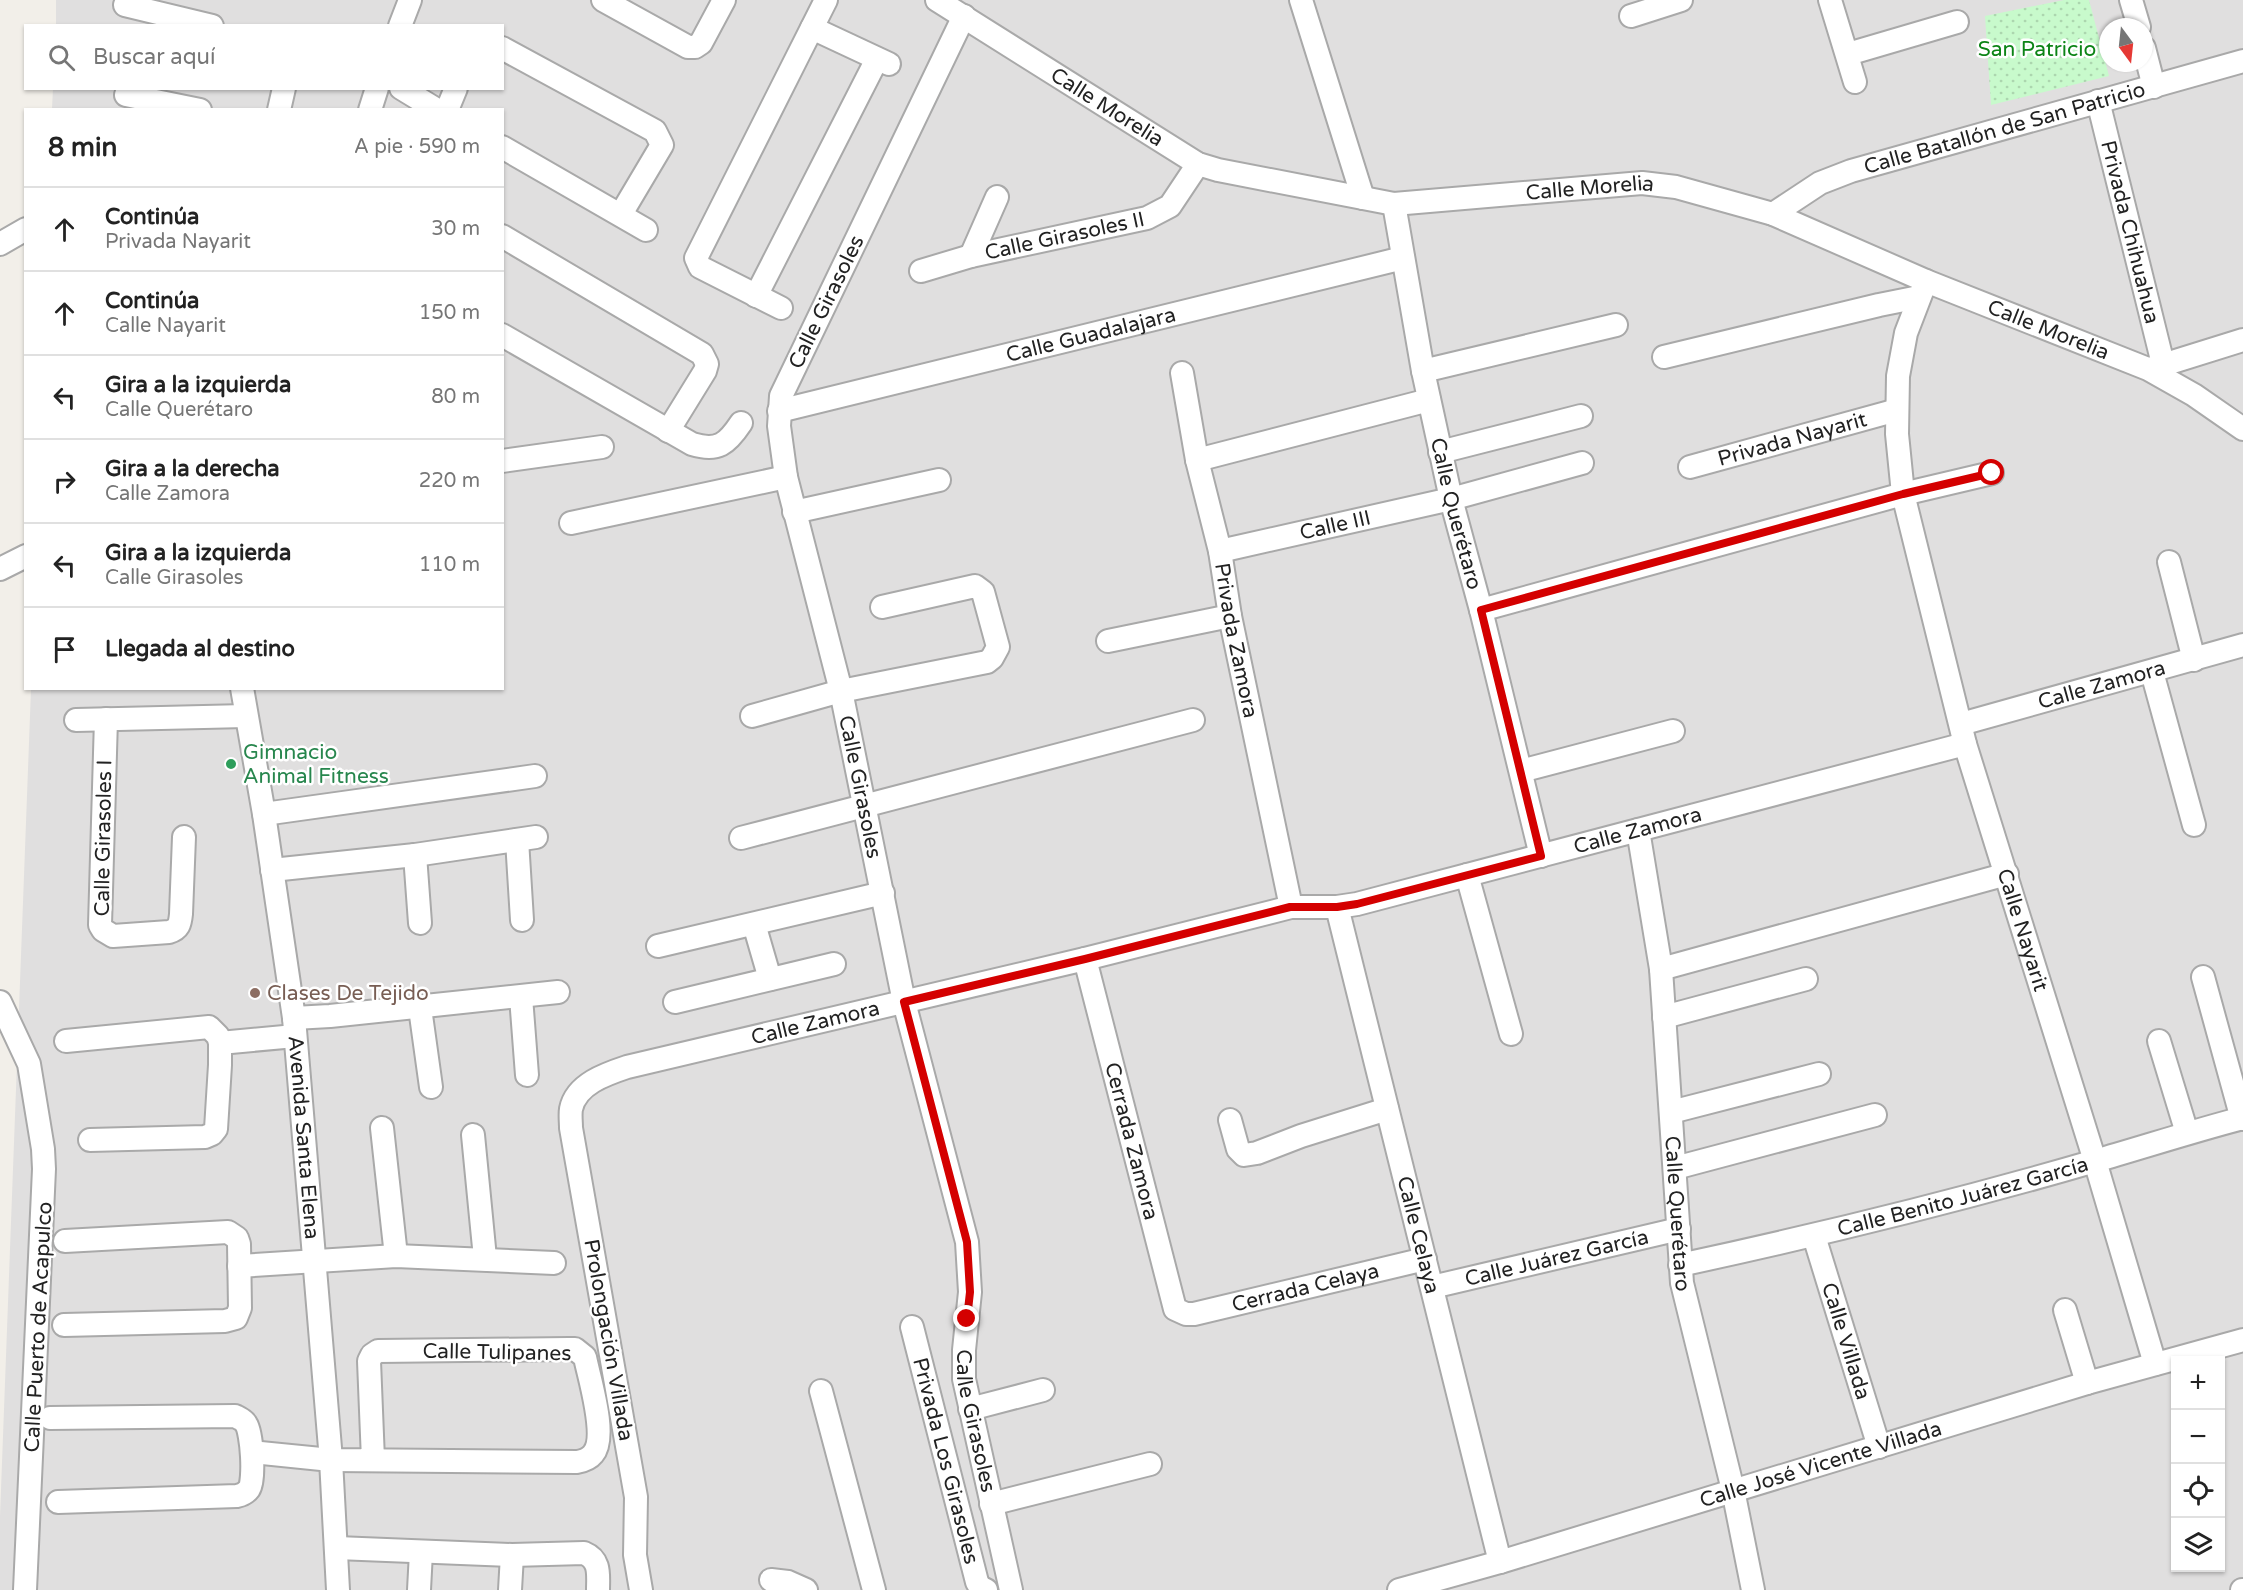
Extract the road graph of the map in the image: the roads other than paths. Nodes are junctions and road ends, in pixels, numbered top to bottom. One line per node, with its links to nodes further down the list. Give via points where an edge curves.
1 (410, 0): 16 (street)
2 (603, 0): 3 (street, via 688,47 695,47 701,43)
3 (724, 0)
4 (826, 0): 17 (street)
5 (937, 0): 11 (street, Calle Morelia)
6 (1301, 0): 38 (street)
7 (1681, 0): 12 (street)
8 (1830, 0): 19 (street)
9 (2138, 1): 13 (street)
10 (125, 5): 15 (street)
11 (963, 16): 36 (street, Calle Morelia); 61 (street, Calle Girasoles, via 781,396)
12 (1631, 16)
13 (2139, 18)
14 (1957, 22): 19 (street)
15 (204, 24)
16 (401, 24)
17 (812, 28): 50 (street, via 696,258 699,267); 50 (street, via 884,62)
18 (504, 49): 40 (street, via 655,131 662,145)
19 (1848, 54): 22 (street)
20 (2243, 61): 23 (street, Calle Batallón de San Patricio)
21 (2150, 72): 23 (street)
22 (1855, 82)
23 (2154, 87): 29 (street, Calle Batallón de San Patricio)
24 (284, 90): 31 (street)
25 (376, 90): 32 (street)
26 (404, 90): 33 (street)
27 (455, 90): 34 (street)
28 (126, 95): 30 (street)
29 (2098, 101): 41 (street, Calle Batallón de San Patricio, via 1851,171 1820,183); 56 (street, Privada Chihuahua)
30 (190, 108)
31 (279, 108)
32 (371, 108)
33 (434, 108)
34 (448, 108)
35 (504, 148): 40 (street)
36 (1198, 164): 38 (street, Calle Morelia); 46 (street, Calle Girasoles II, via 1170,206 1147,218)
37 (997, 197): 46 (street, Calle Girasoles II)
38 (1363, 198): 39 (street, Calle Morelia)
39 (1394, 204): 41 (street, Calle Morelia, via 1642,183 1676,187); 47 (street, Calle Querétaro)
40 (621, 214): 43 (street)
41 (1773, 214): 49 (street, Calle Morelia)
42 (24, 230): 45 (street)
43 (646, 230)
44 (504, 237): 65 (street, via 702,354 707,364 705,371)
45 (0, 244)
46 (971, 256): 48 (street)
47 (1403, 258): 57 (street, Calle Querétaro); 61 (street, Calle Guadalajara)
48 (921, 271)
49 (1923, 289): 55 (street, via 1879,304); 56 (street, Calle Morelia); 60 (street, Calle Nayarit, via 1906,333)
50 (756, 296): 51 (street)
51 (781, 308)
52 (1616, 325): 57 (street)
53 (504, 336): 65 (street)
54 (2243, 340): 56 (street)
55 (1664, 357)
56 (2156, 367): 64 (street, Calle Morelia)
57 (1423, 371): 59 (street, Calle Querétaro)
58 (1182, 373): 68 (street, Privada Zamora)
59 (1429, 400): 67 (street, Calle Querétaro); 68 (street)
60 (1897, 410): 71 (street, Privada Nayarit); 75 (street, Calle Nayarit)
61 (779, 411): 73 (street, Calle Girasoles)
62 (1581, 416): 67 (street)
63 (741, 423): 65 (street, via 723,445 712,447 692,444)
64 (2243, 429)
65 (668, 431)
66 (602, 447): 69 (street)
67 (1440, 452): 76 (street, Calle Querétaro)
68 (1197, 460): 79 (street, Privada Zamora)
69 (504, 461)
70 (1582, 463): 76 (street, Calle III)
71 (1690, 467)
72 (1992, 473): 75 (street)
73 (786, 477): 77 (street, Calle Girasoles); 78 (street)
74 (939, 480): 77 (street)
75 (1903, 494): 84 (street); 98 (street, Calle Nayarit)
76 (1451, 499): 79 (street, Calle III); 84 (street, Calle Querétaro)
77 (794, 512): 91 (street, Calle Girasoles)
78 (571, 522)
79 (1220, 551): 85 (street, Privada Zamora)
80 (24, 557): 82 (street)
81 (2169, 562): 88 (street)
82 (0, 569)
83 (882, 607): 91 (street, via 975,586 983,592 998,647 996,653 987,662)
84 (1481, 610): 99 (street, Calle Querétaro)
85 (1230, 616): 86 (street); 113 (street, Privada Zamora)
86 (1108, 641)
87 (2243, 645): 88 (street, Calle Zamora)
88 (2194, 660): 89 (street, Calle Zamora)
89 (2152, 672): 98 (street, Calle Zamora); 103 (street)
90 (242, 690): 92 (street, Avenida Santa Elena)
91 (841, 691): 93 (street); 101 (street, Calle Girasoles)
92 (246, 716): 94 (street); 102 (street, Avenida Santa Elena)
93 (752, 716)
94 (106, 719): 95 (street); 105 (street, Calle Girasoles I, via 100,925 107,934 176,930 181,914)
95 (76, 720)
96 (1193, 720): 101 (street)
97 (1673, 731): 99 (street)
98 (1963, 734): 104 (street, Calle Zamora); 110 (street, Calle Nayarit)
99 (1521, 771): 108 (street, Calle Querétaro)
100 (535, 776): 102 (street)
101 (866, 807): 106 (street); 112 (street, Calle Girasoles)
102 (264, 814): 109 (street, Avenida Santa Elena)
103 (2194, 825)
104 (1638, 830): 108 (street, Calle Zamora); 121 (street, Calle Querétaro)
105 (184, 837)
106 (741, 838)
107 (415, 855): 109 (street); 115 (street, via 526,838); 116 (street)
108 (1541, 856): 111 (street, Calle Zamora)
109 (272, 870): 132 (street, Avenida Santa Elena)
110 (2007, 874): 121 (street); 150 (street, Calle Nayarit)
111 (1467, 875): 114 (street, Calle Zamora); 133 (street)
112 (883, 893): 117 (street); 129 (street, Calle Girasoles)
113 (1290, 907): 114 (street, Calle Zamora); 119 (street, Calle Zamora)
114 (1337, 907): 141 (street, Calle Celaya)
115 (522, 920)
116 (420, 923)
117 (754, 924): 118 (street); 123 (street)
118 (658, 945)
119 (1085, 959): 129 (street, Calle Zamora); 164 (street, Cerrada Zamora, via 1175,1309)
120 (834, 964): 123 (street)
121 (1661, 969): 131 (street, Calle Querétaro)
122 (2203, 977): 144 (street)
123 (770, 979): 128 (street)
124 (1806, 979): 131 (street)
125 (558, 993): 126 (street)
126 (521, 997): 130 (street); 138 (street)
127 (0, 1002): 187 (street, Calle Puerto de Acapulco, via 29,1064 43,1149 45,1190)
128 (675, 1002)
129 (904, 1002): 140 (street, Calle Zamora, via 627,1067 607,1073); 172 (street, Calle Girasoles, via 967,1242 970,1292 964,1378)
130 (420, 1008): 132 (street); 139 (street)
131 (1664, 1017): 142 (street, Calle Querétaro)
132 (294, 1027): 136 (street); 158 (street, Avenida Santa Elena)
133 (1511, 1034)
134 (66, 1041): 136 (street, via 209,1027 219,1036)
135 (2159, 1041): 147 (street)
136 (220, 1043): 149 (street, via 216,1128 212,1134)
137 (1819, 1074): 142 (street)
138 (527, 1075)
139 (430, 1087)
140 (578, 1092): 192 (street, Prolongación Villada, via 571,1108 571,1128 636,1497 635,1555)
141 (1388, 1109): 145 (street, via 1257,1154 1244,1155 1238,1149); 157 (street, Calle Celaya)
142 (1671, 1112): 151 (street, Calle Querétaro)
143 (1875, 1115): 151 (street)
144 (2242, 1118): 147 (street, Calle Benito Juárez García)
145 (1230, 1120)
146 (382, 1128): 155 (street)
147 (2187, 1133): 150 (street, Calle Benito Juárez García)
148 (473, 1135): 156 (street)
149 (90, 1140)
150 (2095, 1161): 153 (street, Calle Benito Juárez García); 168 (street, Calle Nayarit)
151 (1675, 1168): 152 (street, Calle Querétaro)
152 (1679, 1229): 160 (street, Calle Querétaro); 162 (street, Calle Juárez García)
153 (1814, 1236): 160 (street, Calle Benito Juárez García); 174 (street, Calle Villada)
154 (65, 1241): 161 (street, via 228,1232 239,1244)
155 (396, 1256): 156 (street); 158 (street)
156 (485, 1258): 159 (street)
157 (1425, 1258): 162 (street, Calle Celaya); 164 (street, Cerrada Celaya)
158 (316, 1259): 161 (street); 176 (street, Avenida Santa Elena)
159 (554, 1263)
160 (1680, 1264): 179 (street, Calle Querétaro, via 1686,1306)
161 (239, 1266): 165 (street, via 240,1308 236,1318)
162 (1432, 1287): 185 (street, Calle Celaya)
163 (2065, 1310): 169 (street)
164 (1186, 1314)
165 (64, 1325)
166 (912, 1327): 195 (street, Privada Los Girasoles, via 977,1582)
167 (2243, 1340): 168 (street, Calle José Vicente Villada)
168 (2155, 1364): 169 (street, Calle José Vicente Villada)
169 (2087, 1383): 174 (street, Calle José Vicente Villada)
170 (821, 1390): 194 (street)
171 (1043, 1390): 172 (street)
172 (970, 1409): 181 (street, Calle Girasoles)
173 (50, 1418): 175 (street, via 235,1416 248,1427)
174 (1879, 1447): 179 (street, Calle José Vicente Villada)
175 (252, 1452): 176 (street, Calle Tulipanes); 180 (street, via 251,1484 237,1496)
176 (331, 1460): 177 (street, Calle Tulipanes); 182 (street, Avenida Santa Elena)
177 (373, 1460): 177 (street, Calle Tulipanes, via 369,1361 378,1351 574,1349 585,1357 599,1432 598,1445 588,1459)
178 (1150, 1464): 181 (street)
179 (1733, 1490): 185 (street, Calle José Vicente Villada); 199 (street, Calle Querétaro)
180 (58, 1502)
181 (992, 1504): 197 (street, Calle Girasoles)
182 (337, 1548): 183 (street); 188 (street, Avenida Santa Elena)
183 (421, 1552): 184 (street); 189 (street)
184 (512, 1555): 190 (street); 191 (street, via 589,1555 597,1564)
185 (1500, 1562): 198 (street, Calle José Vicente Villada)
186 (771, 1580): 193 (street)
187 (25, 1590)
188 (338, 1590)
189 (419, 1590)
190 (510, 1590)
191 (598, 1590)
192 (641, 1590)
193 (806, 1590)
194 (874, 1590)
195 (986, 1590)
196 (1004, 1590): 197 (street)
197 (1011, 1590)
198 (1402, 1590)
199 (1753, 1590)

